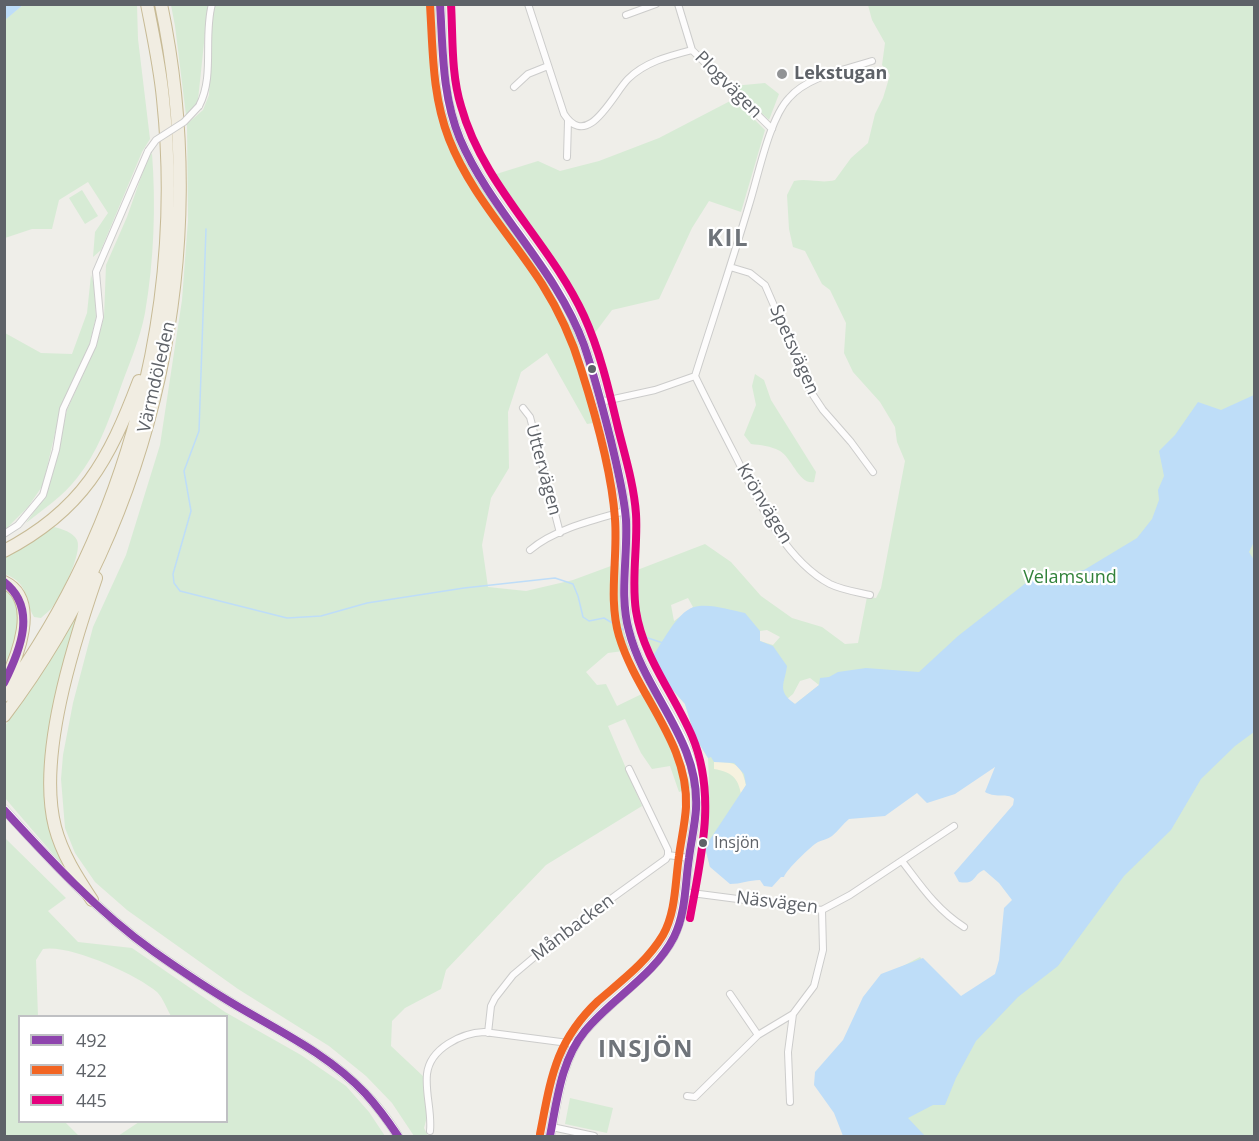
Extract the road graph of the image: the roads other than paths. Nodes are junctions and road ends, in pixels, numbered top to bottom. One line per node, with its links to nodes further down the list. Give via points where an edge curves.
1 (147, 4): 17 (highway, Värmdöleden, via 163,98 167,154 164,253)
2 (161, 4): 22 (highway, Värmdöleden, via 179,120 181,198 176,277 170,328 152,410)
3 (212, 4): 25 (street, bridge, via 202,99 184,122 156,140 148,151 96,272 100,317 93,345 63,409 43,495 18,525)
4 (440, 4): 19 (main road, via 447,94 457,130 485,184 566,304 582,339)
5 (528, 4): 11 (street)
6 (656, 4): 8 (street)
7 (678, 4): 9 (street, Plogvägen)
8 (626, 15)
9 (692, 50): 13 (street, via 657,61 628,79 594,122 582,126); 14 (street, Plogvägen)
10 (872, 61): 14 (street, via 805,85 789,98)
11 (548, 66): 12 (street, via 528,74); 13 (street)
12 (514, 87)
13 (568, 121): 15 (street)
14 (772, 129): 16 (street)
15 (567, 157)
16 (730, 267): 18 (street); 21 (street, Spetsvägen, via 750,273 765,285 813,395)
17 (151, 350): 27 (highway, via 110,449 92,478 61,515); 31 (highway, Värmdöleden, via 138,419 107,512 70,592)
18 (694, 376): 19 (street, via 655,390); 29 (street, Krönvägen, via 777,533 812,571 829,583)
19 (600, 402): 23 (main road)
20 (523, 408): 24 (street, Uttervägen, via 530,417)
21 (873, 472)
22 (122, 503): 32 (highway, Värmdöleden, via 106,544 66,621); 40 (highway, via 75,643 58,714 51,768 52,808 60,841)
23 (625, 511): 24 (street, Uttervägen); 37 (main road, via 624,594 630,633 688,754 695,779 695,820)
24 (560, 533): 26 (street, Uttervägen)
25 (4, 534)
26 (530, 550)
27 (4, 551)
28 (4, 582): 30 (highway, via 21,601 24,623)
29 (870, 595)
30 (4, 684)
31 (4, 696)
32 (4, 716)
33 (629, 769): 36 (street)
34 (4, 809): 40 (main road)
35 (954, 826): 38 (street, Näsvägen)
36 (668, 855): 37 (street); 45 (street, Månbacken, via 513,975 491,1006)
37 (689, 858): 39 (main road)
38 (902, 861): 41 (street, Näsvägen); 42 (street, via 929,898)
39 (684, 892): 41 (street, Näsvägen); 47 (main road, via 673,938 660,958 607,1006)
40 (92, 900): 52 (main road, via 187,974 335,1065 375,1104)
41 (822, 910): 44 (street, via 821,962 814,986)
42 (964, 927)
43 (730, 994): 46 (street)
44 (793, 1014): 46 (street); 49 (street, via 788,1052)
45 (488, 1033): 47 (street); 50 (street, via 455,1040 430,1065)
46 (758, 1035): 48 (street, via 695,1097)
47 (576, 1044): 51 (main road, via 565,1070)
48 (687, 1096)
49 (790, 1102)
50 (430, 1131)
51 (551, 1132): 53 (street)
52 (398, 1137)
53 (594, 1137)

